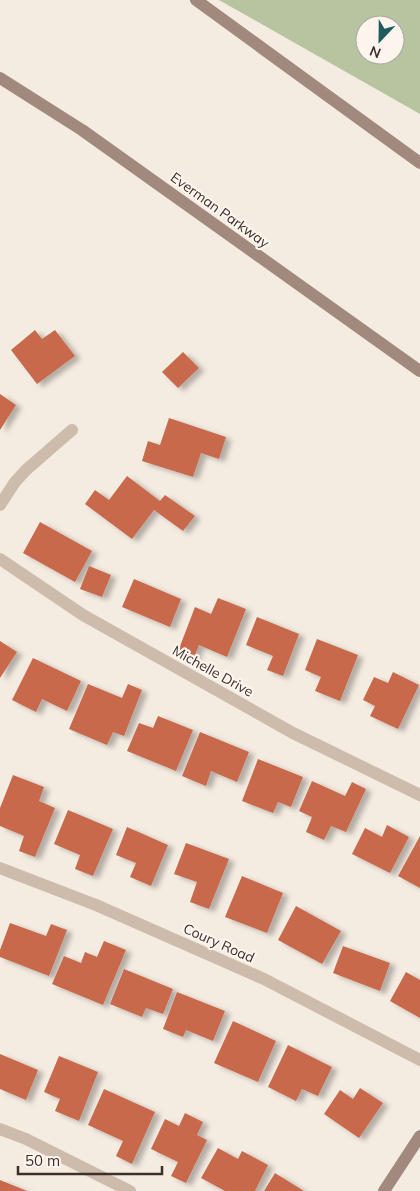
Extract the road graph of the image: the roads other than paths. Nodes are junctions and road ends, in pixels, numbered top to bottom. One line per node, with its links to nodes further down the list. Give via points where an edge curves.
1 (196, 0): 3 (main road)
2 (0, 78): 4 (main road, Everman Parkway, via 82,130)
3 (420, 162)
4 (420, 372)
5 (72, 430): 6 (street, via 26,470)
6 (0, 505)
7 (0, 559): 8 (street, Michelle Drive, via 82,615 293,733)
8 (420, 795)
9 (0, 868): 10 (street, Coury Road, via 96,905 264,979)
10 (420, 1060)
11 (0, 1129): 13 (street)
12 (420, 1136): 14 (main road)
13 (130, 1191)
14 (384, 1191)

